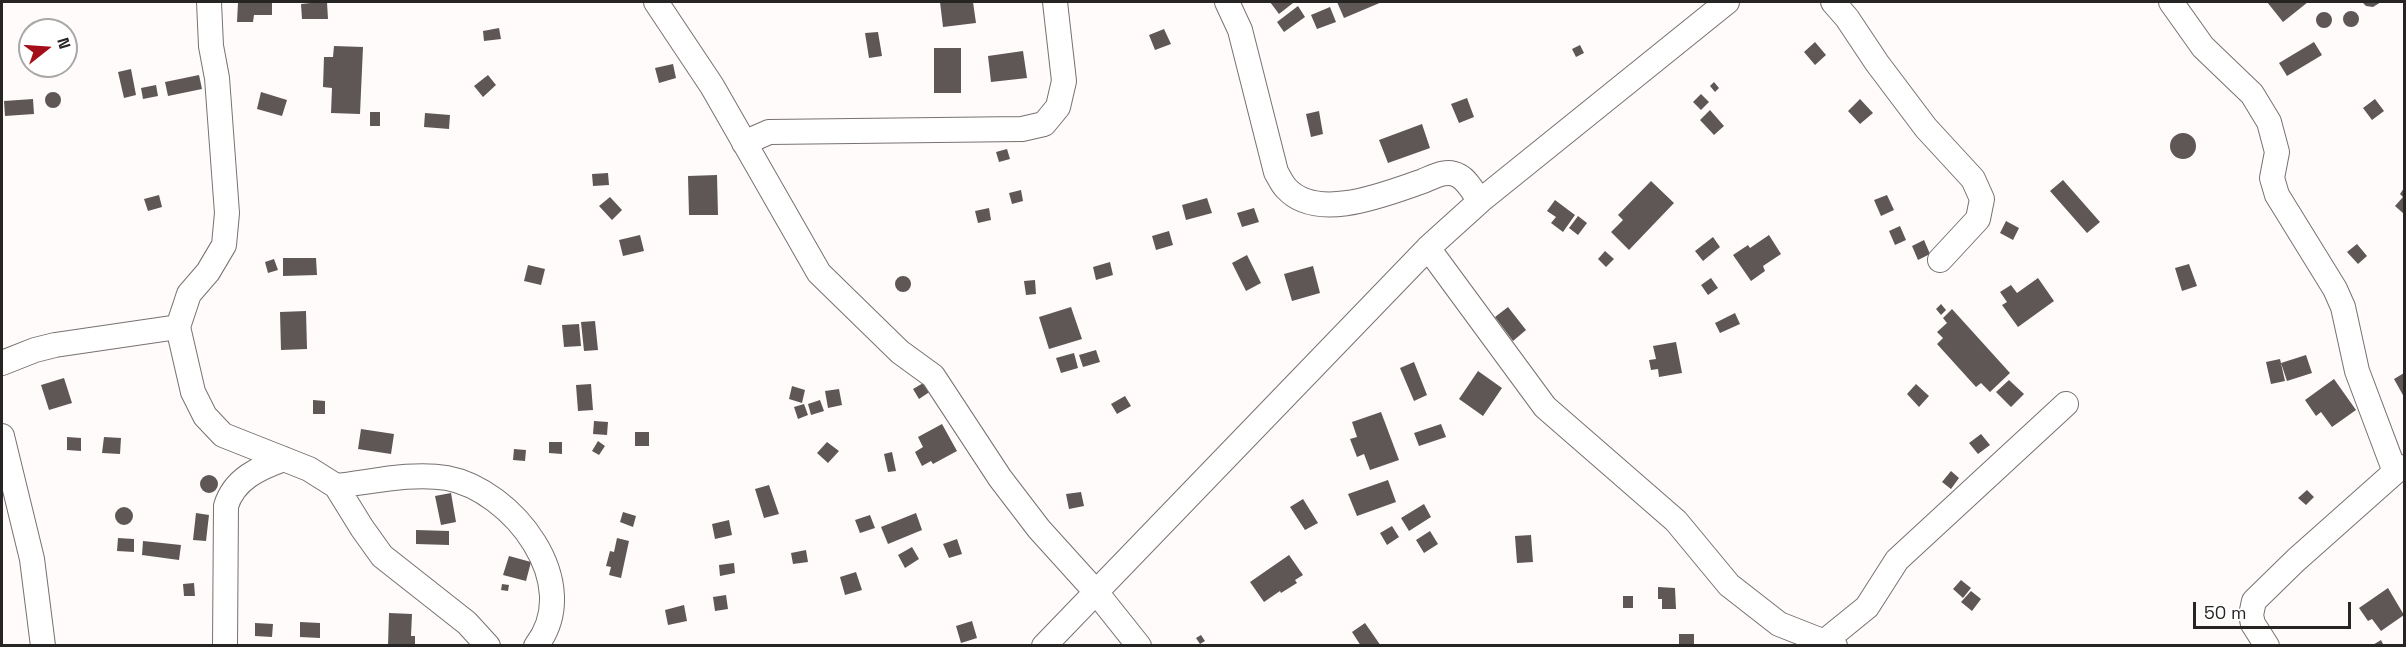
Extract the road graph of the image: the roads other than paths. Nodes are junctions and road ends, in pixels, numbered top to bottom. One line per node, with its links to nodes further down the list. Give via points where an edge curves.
1 (209, 2): 12 (street, via 227,213 224,245 208,273 189,294)
2 (656, 2): 8 (street, via 712,86)
3 (1055, 2): 8 (street, via 1064,81 1058,107 1044,124 1022,129 770,132)
4 (1227, 2): 9 (street, via 1240,30 1276,172 1287,189 1318,204 1344,204 1381,196 1448,172 1460,176)
5 (1727, 2): 9 (street)
6 (1833, 2): 11 (street, via 1926,128 1973,179 1982,199 1978,219)
7 (2171, 2): 17 (street, via 2203,47 2252,94 2269,122 2277,152 2272,178 2277,195 2335,289 2343,307 2357,371)
8 (744, 143): 19 (street, via 819,273 900,352 933,376 1000,478 1039,529)
9 (1480, 201): 10 (street)
10 (1428, 248): 19 (street); 20 (street, via 1545,407 1676,521 1729,585 1779,624)
11 (1940, 260)
12 (178, 327): 13 (street, via 55,345); 16 (street, via 193,392 205,416 223,435)
13 (2, 363)
14 (2066, 404): 20 (street, via 1897,560 1867,607)
15 (2, 436): 21 (street, via 32,559)
16 (285, 459): 18 (street); 22 (street, via 236,484 226,506)
17 (2400, 469): 27 (street, via 2254,601 2253,624)
18 (336, 486): 23 (street, via 382,556 467,623); 24 (street, via 418,476 448,478 481,490 517,519 538,547 549,578 552,613)
19 (1096, 592): 25 (street); 26 (street)
20 (1830, 643)
21 (43, 645)
22 (225, 645)
23 (488, 645)
24 (536, 645)
25 (1044, 645)
26 (1139, 645)
27 (2267, 645)

